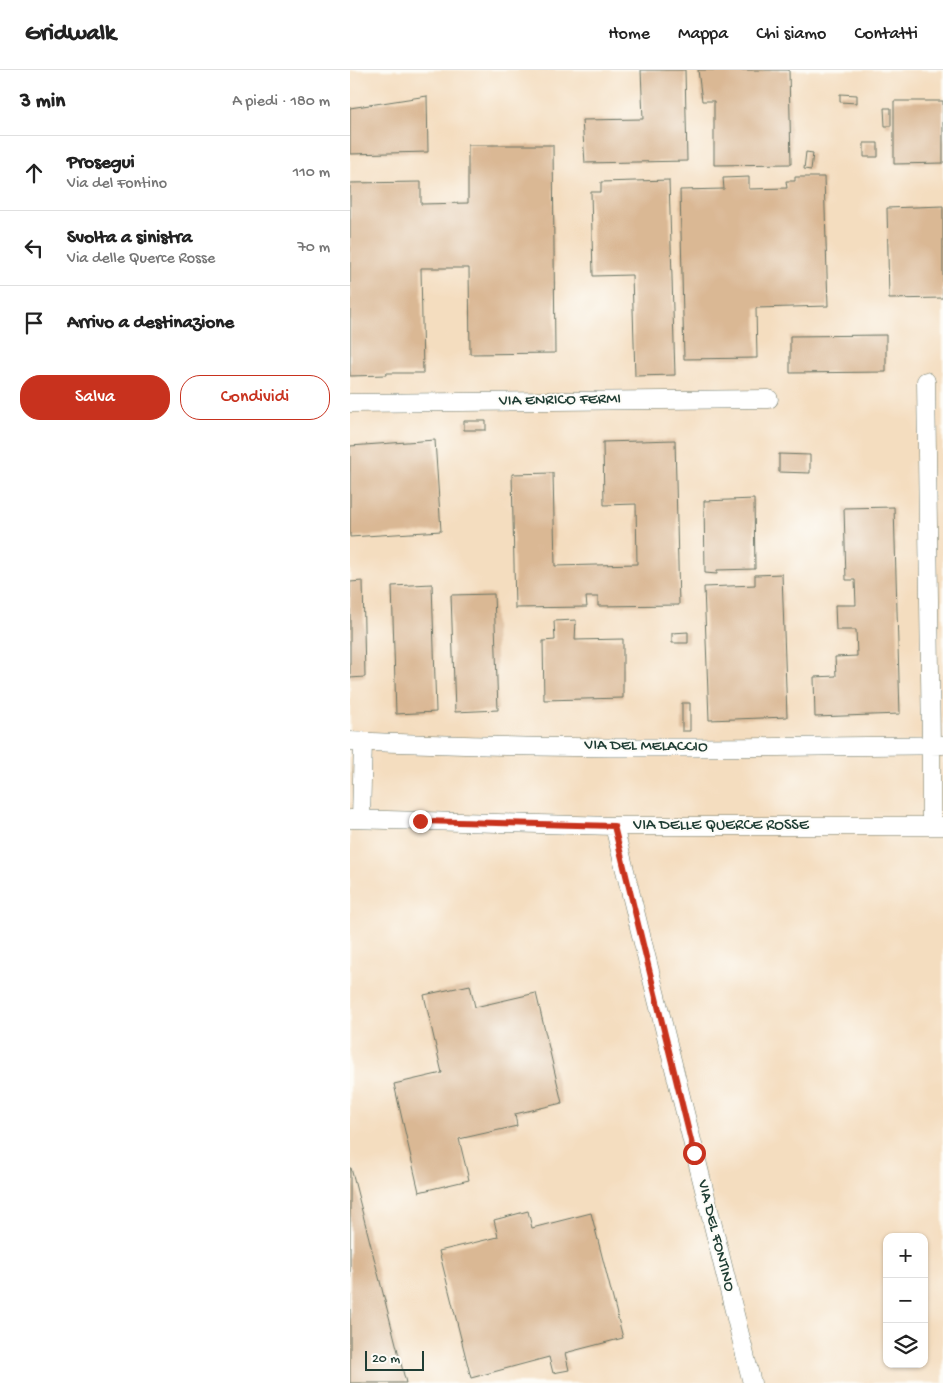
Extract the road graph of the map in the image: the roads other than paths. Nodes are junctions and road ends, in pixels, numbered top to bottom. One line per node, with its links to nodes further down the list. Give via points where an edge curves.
1 (926, 381): 5 (street)
2 (769, 399): 3 (street, VIA ENRICO FERMI)
3 (350, 403)
4 (356, 741): 5 (street, VIA DEL MELACCIO, via 722,748); 6 (street)
5 (937, 745): 8 (street)
6 (356, 819): 7 (street, VIA DELLE QUERCE ROSSE)
7 (614, 826): 8 (street, VIA DELLE QUERCE ROSSE); 9 (street, VIA DEL FONTINO)
8 (937, 826)
9 (752, 1383)

